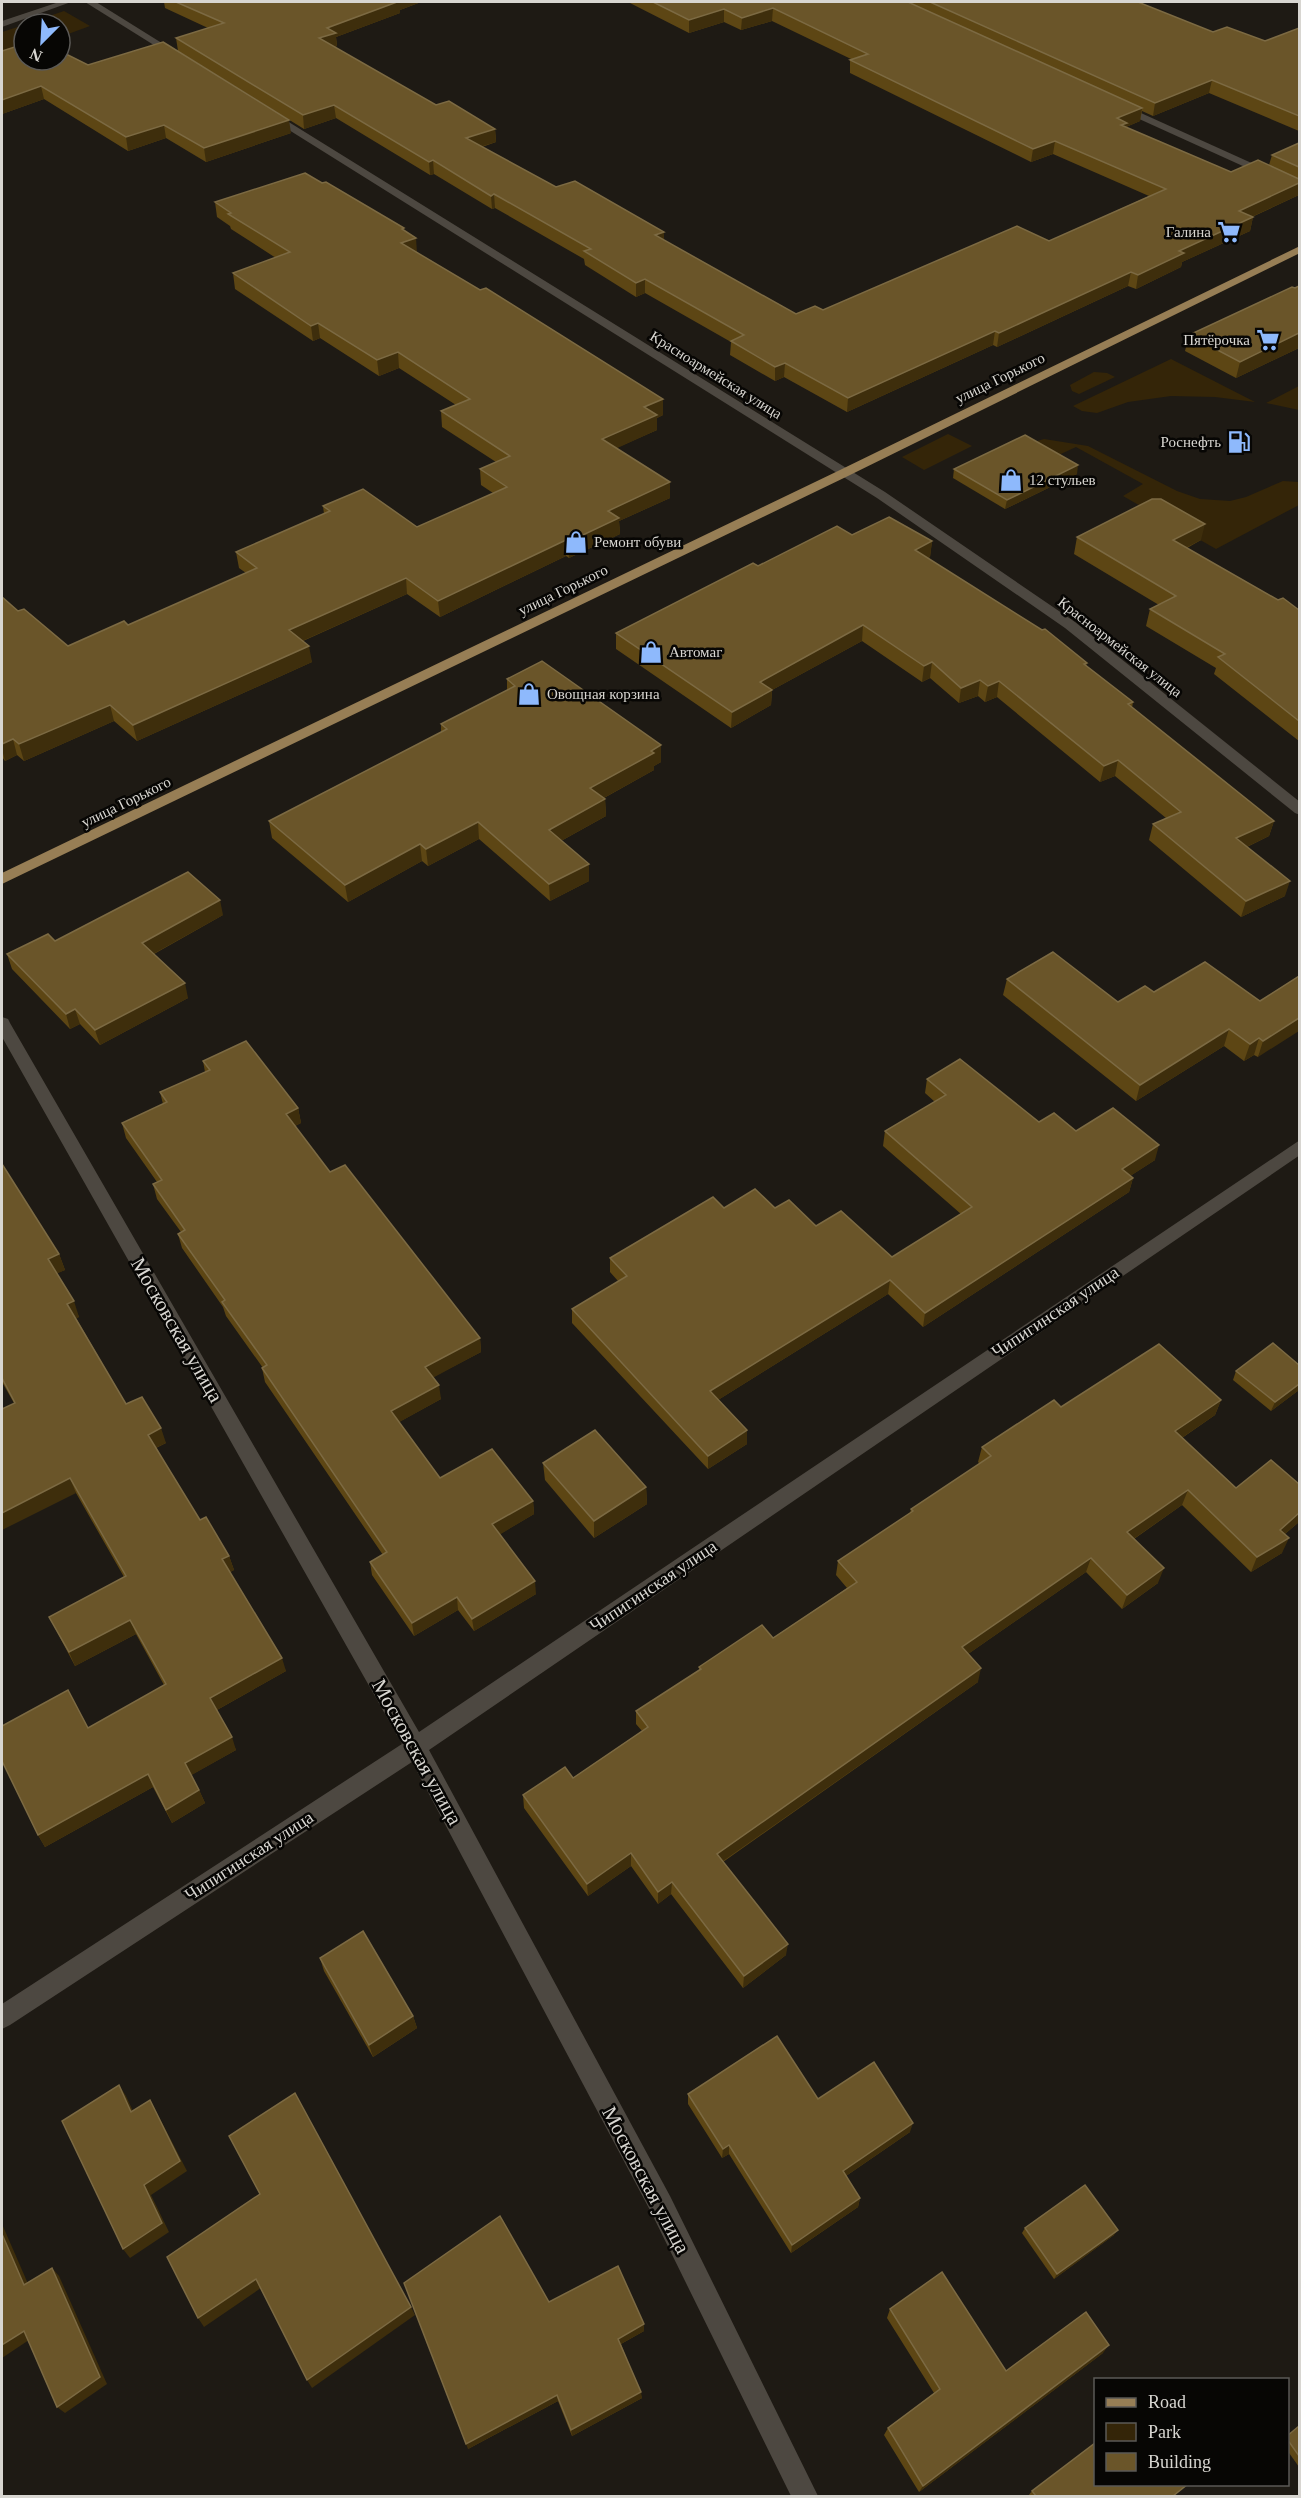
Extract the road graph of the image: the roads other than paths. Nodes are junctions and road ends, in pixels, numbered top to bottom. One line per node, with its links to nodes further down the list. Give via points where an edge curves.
1 (66, 2): 3 (street)
2 (90, 2): 4 (street)
3 (2, 24)
4 (191, 65)
5 (1106, 100): 7 (street)
6 (262, 109): 9 (street, Красноармейская улица)
7 (1299, 189)
8 (1299, 249): 9 (main road, улица Горького)
9 (844, 473): 10 (street, Красноармейская улица, via 1070,625); 11 (main road, улица Горького)
10 (1299, 810)
11 (2, 879)
12 (2, 1023): 14 (street, Московская улица)
13 (1299, 1146): 14 (street, Чипигинская улица)
14 (416, 1747): 15 (street, Чипигинская улица); 16 (street, Московская улица, via 660,2205)
15 (2, 2017)
16 (805, 2496)

